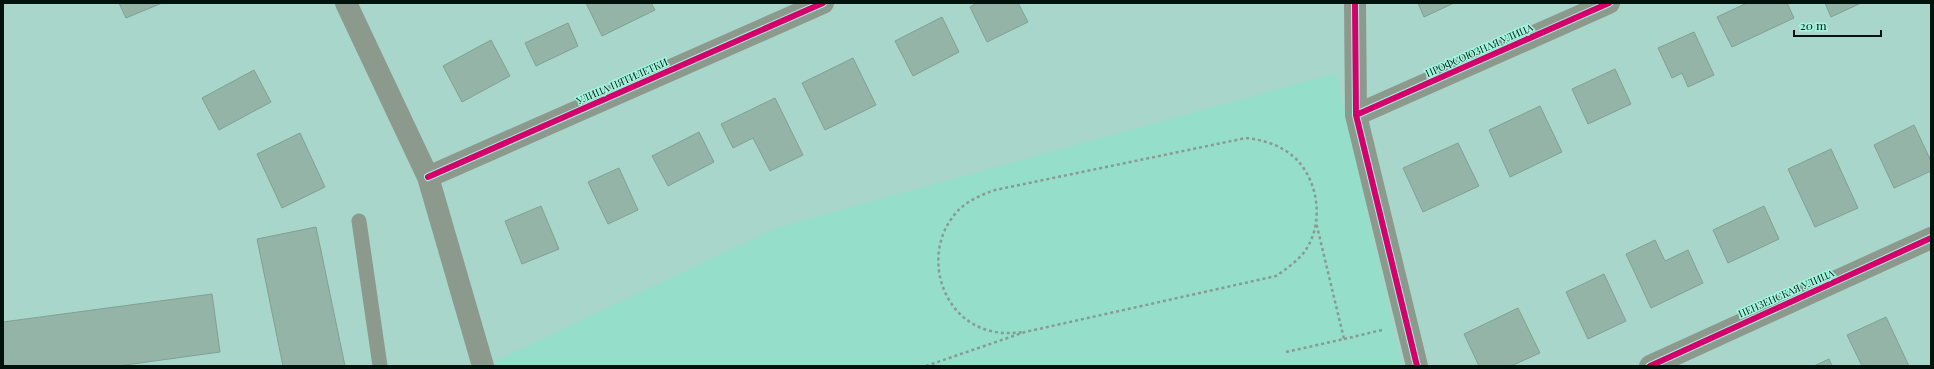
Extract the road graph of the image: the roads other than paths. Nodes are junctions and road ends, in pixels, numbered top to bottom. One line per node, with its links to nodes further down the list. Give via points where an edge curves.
1 (346, 3): 6 (street)
2 (823, 3): 6 (street, УЛИЦА ПЯТИЛЕТКИ)
3 (1356, 3): 5 (street)
4 (1609, 3): 5 (street, ПРОФСОЮЗНАЯ УЛИЦА)
5 (1356, 115): 11 (street)
6 (428, 177): 10 (street)
7 (359, 220): 9 (lane)
8 (1931, 238): 12 (street, ПЕНЗЕНСКАЯ УЛИЦА)
9 (380, 366)
10 (483, 366)
11 (1418, 366)
12 (1650, 366)

